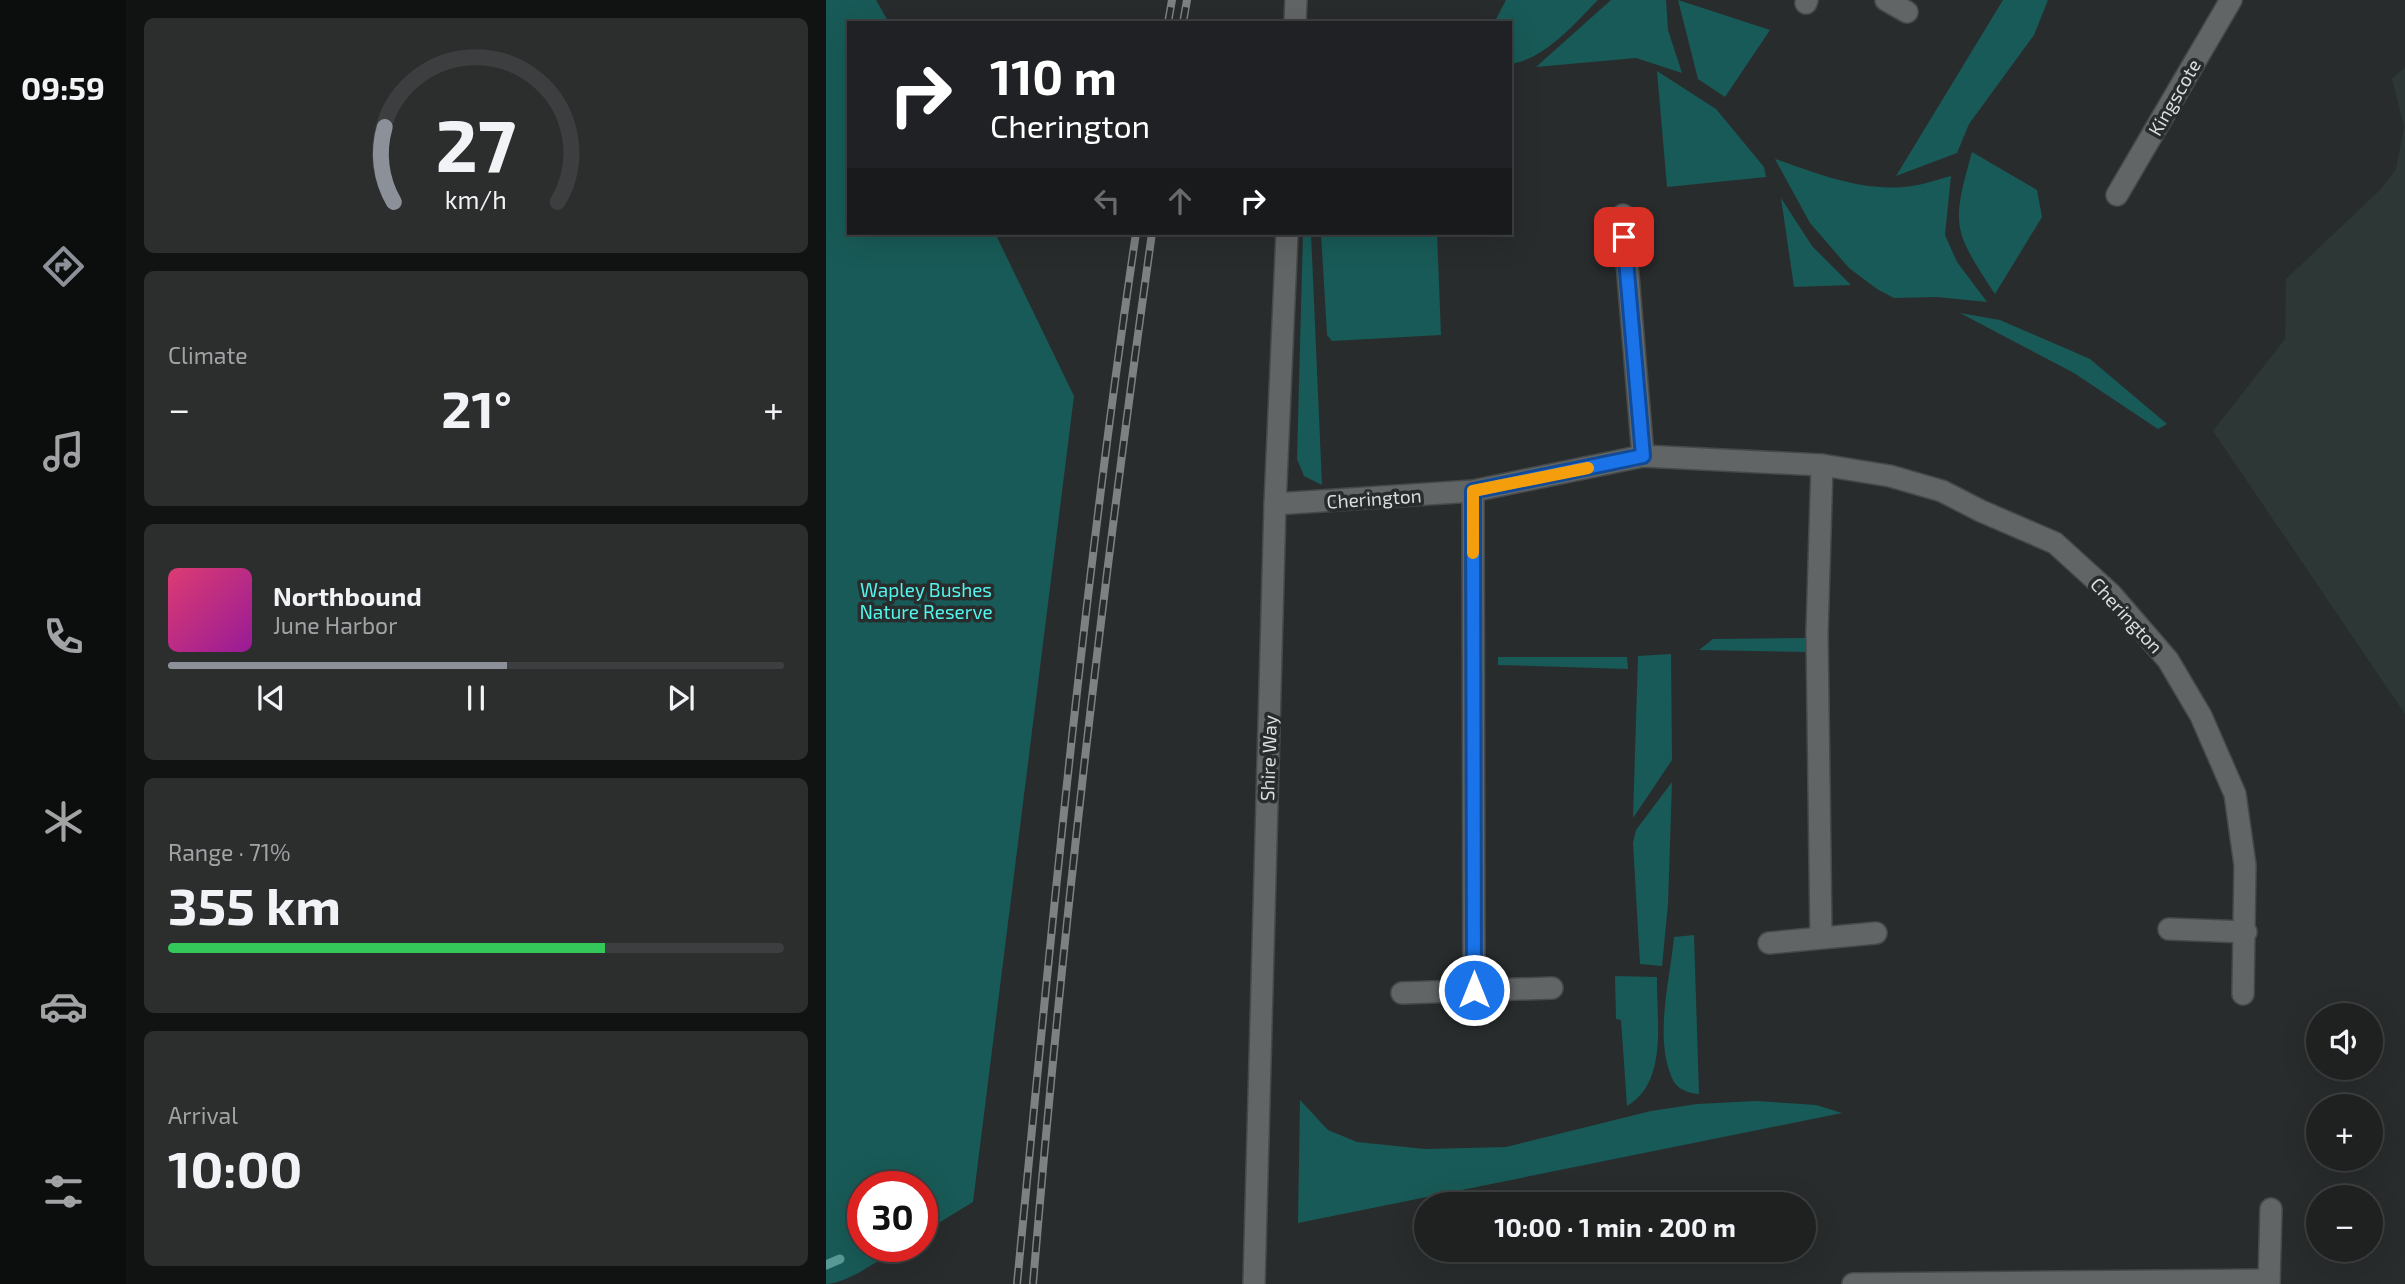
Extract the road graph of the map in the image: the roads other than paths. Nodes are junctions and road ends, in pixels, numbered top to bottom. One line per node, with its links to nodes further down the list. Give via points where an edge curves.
1 (1296, 0): 5 (street)
2 (1886, 0): 4 (street)
3 (2231, 0): 6 (street, Kingscote)
4 (1907, 12)
5 (1295, 21)
6 (2117, 195)
7 (1623, 215): 9 (street)
8 (1287, 235): 12 (street, Shire Way)
9 (1643, 456): 10 (street, Cherington); 11 (street, Cherington)
10 (1822, 465): 14 (street, Cherington, via 1890,476 1942,491 2055,543 2111,594 2168,660 2201,716 2235,794 2245,864); 16 (street, via 1817,633)
11 (1473, 491): 12 (street, Cherington); 19 (street)
12 (1275, 504): 25 (street, Shire Way)
13 (2169, 929): 14 (street)
14 (2246, 932): 21 (street, Cherington)
15 (1876, 933): 16 (street)
16 (1821, 937): 17 (street)
17 (1769, 943)
18 (1552, 988): 19 (street)
19 (1474, 990): 20 (street)
20 (1402, 993)
21 (2243, 994)
22 (2271, 1209): 23 (street)
23 (2269, 1282): 24 (street)
24 (1860, 1283)
25 (1254, 1284)

